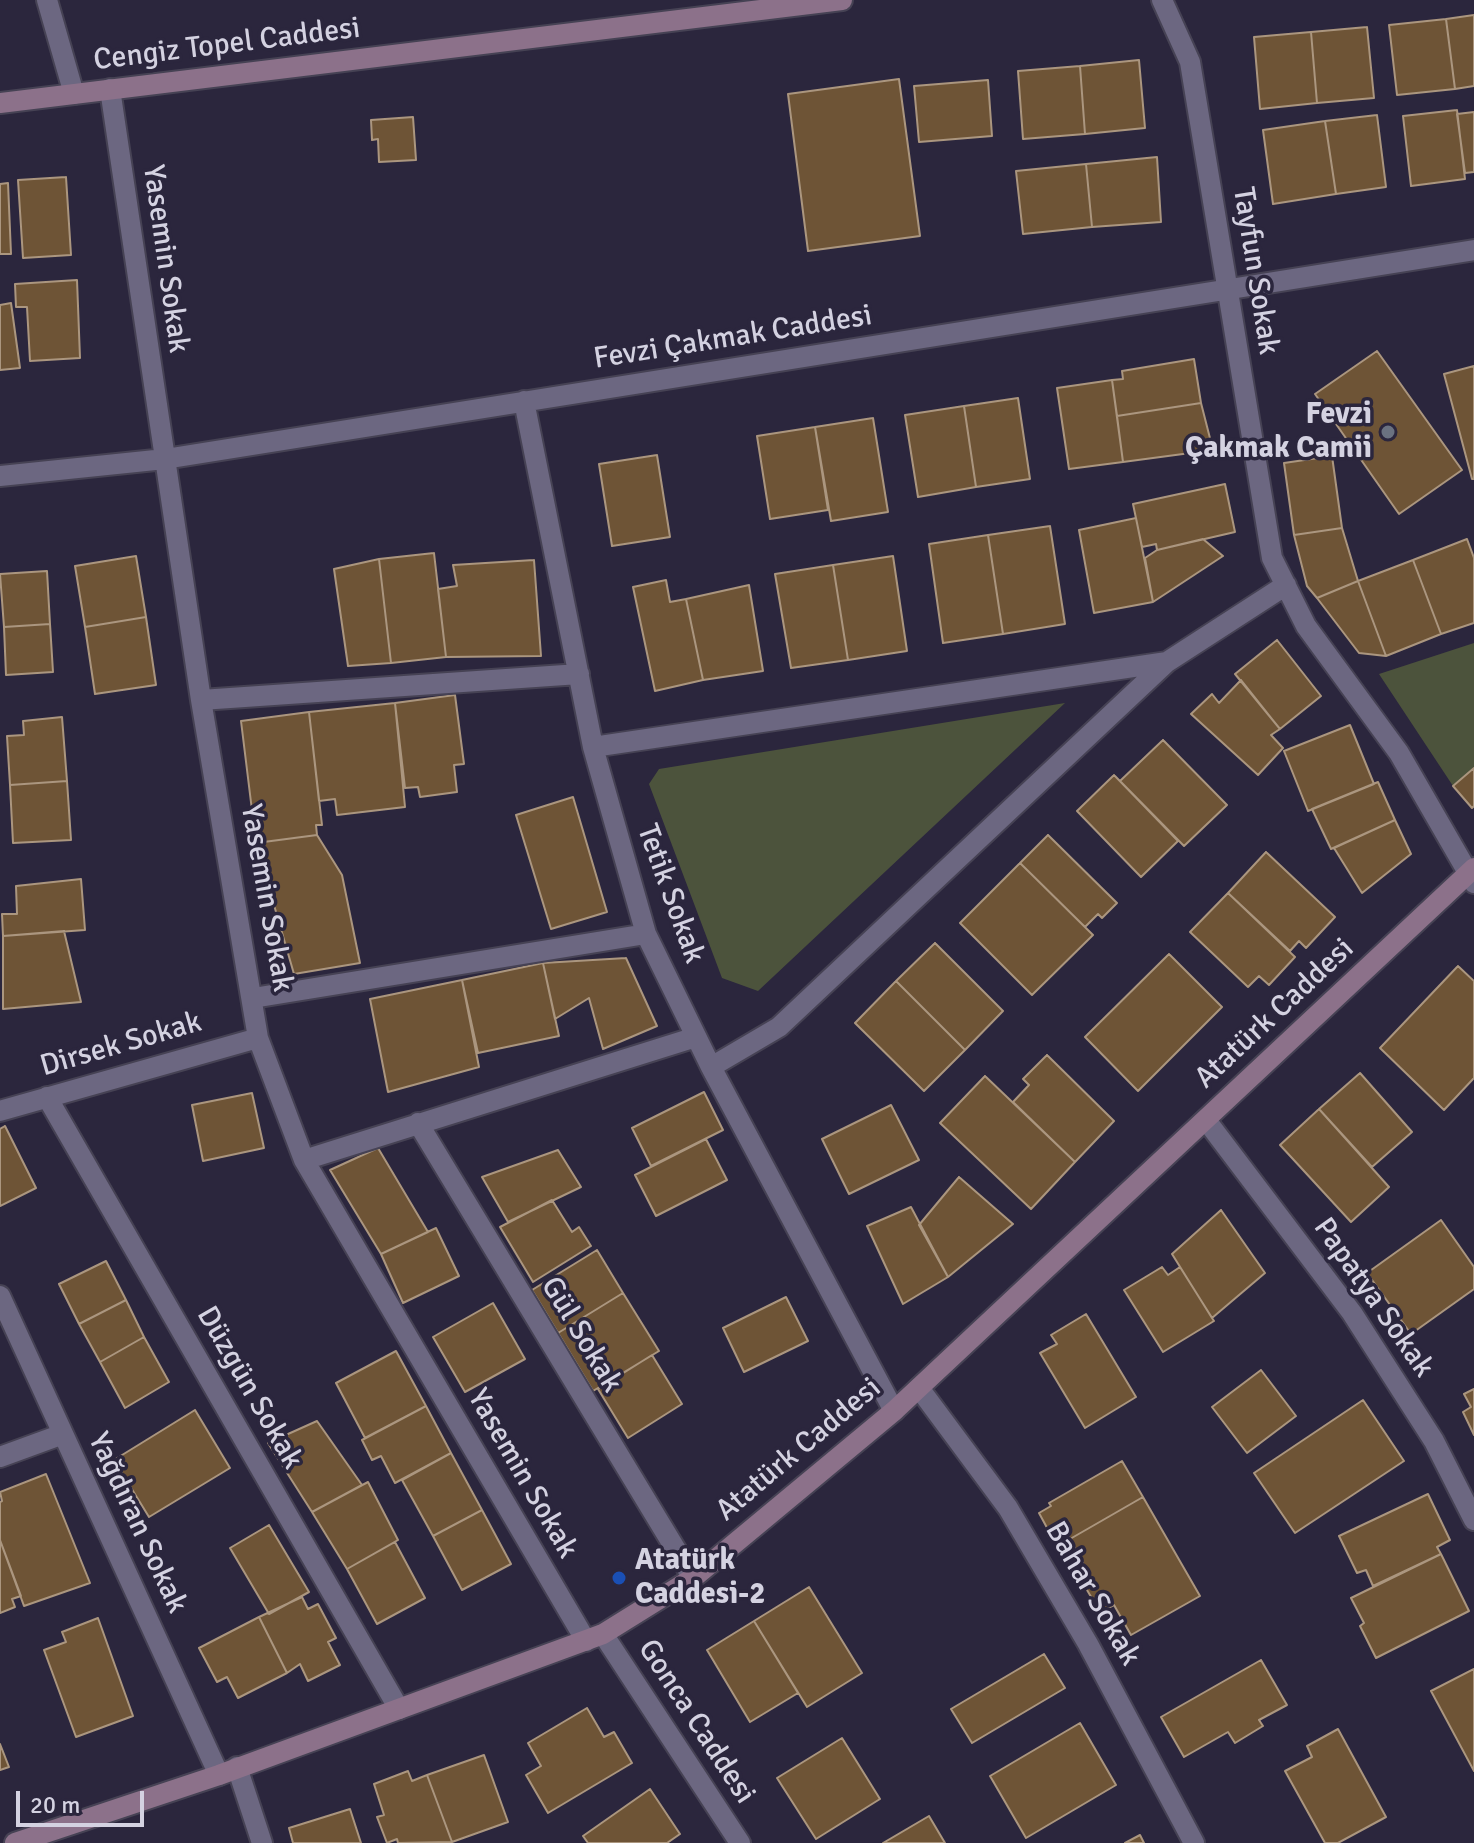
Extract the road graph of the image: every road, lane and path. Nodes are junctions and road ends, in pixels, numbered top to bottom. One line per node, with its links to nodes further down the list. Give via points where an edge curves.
1 (47, 0): 5 (street)
2 (842, 0): 4 (main road, Cengiz Topel Caddesi)
3 (1162, 0): 8 (street, Tayfun Sokak, via 1190,62)
4 (110, 89): 5 (main road, Cengiz Topel Caddesi); 10 (street, Yasemin Sokak)
5 (74, 94): 6 (main road, Cengiz Topel Caddesi)
6 (0, 103)
7 (1474, 250): 8 (street, Fevzi Çakmak Caddesi)
8 (1228, 291): 9 (street, Fevzi Çakmak Caddesi); 12 (street, Tayfun Sokak, via 1272,558)
9 (524, 401): 10 (street, Fevzi Çakmak Caddesi); 14 (street, Tetik Sokak)
10 (165, 459): 11 (street, Fevzi Çakmak Caddesi); 15 (street, Yasemin Sokak)
11 (0, 476)
12 (1286, 585): 13 (street); 17 (street, Tayfun Sokak, via 1306,626 1399,753)
13 (1167, 662): 16 (street); 22 (street, via 779,1027)
14 (579, 674): 15 (street); 16 (street, Tetik Sokak)
15 (201, 700): 19 (street, Yasemin Sokak)
16 (593, 747): 18 (street, Tetik Sokak)
17 (1472, 875): 25 (main road, Atatürk Caddesi)
18 (646, 934): 19 (street); 20 (street, Tetik Sokak)
19 (253, 998): 21 (street, Yasemin Sokak)
20 (696, 1037): 22 (street, Tetik Sokak); 26 (street)
21 (258, 1038): 23 (street, Dirsek Sokak); 27 (street, Yasemin Sokak)
22 (711, 1067): 30 (street, Tetik Sokak)
23 (47, 1097): 24 (street, Dirsek Sokak); 36 (street, Düzgün Sokak)
24 (0, 1111)
25 (1206, 1120): 29 (main road, Atatürk Caddesi); 33 (street, Papatya Sokak, via 1352,1313 1434,1441)
26 (418, 1123): 27 (street); 34 (street, Gül Sokak)
27 (304, 1160): 35 (street, Yasemin Sokak)
28 (0, 1296): 31 (street, Yağdıran Sokak)
29 (919, 1388): 30 (main road, Atatürk Caddesi); 41 (street, Bahar Sokak, via 1008,1508)
30 (894, 1411): 34 (main road, Atatürk Caddesi)
31 (63, 1434): 32 (street); 37 (street, Yağdıran Sokak)
32 (0, 1457)
33 (1474, 1520)
34 (693, 1578): 35 (main road, Atatürk Caddesi)
35 (594, 1638): 36 (main road, Atatürk Caddesi); 40 (street, Gonca Caddesi)
36 (399, 1709): 37 (main road, Atatürk Caddesi)
37 (228, 1771): 38 (main road, Atatürk Caddesi); 39 (street, Yağdıran Sokak)
38 (15, 1843)
39 (262, 1843)
40 (740, 1843)
41 (1194, 1843)

